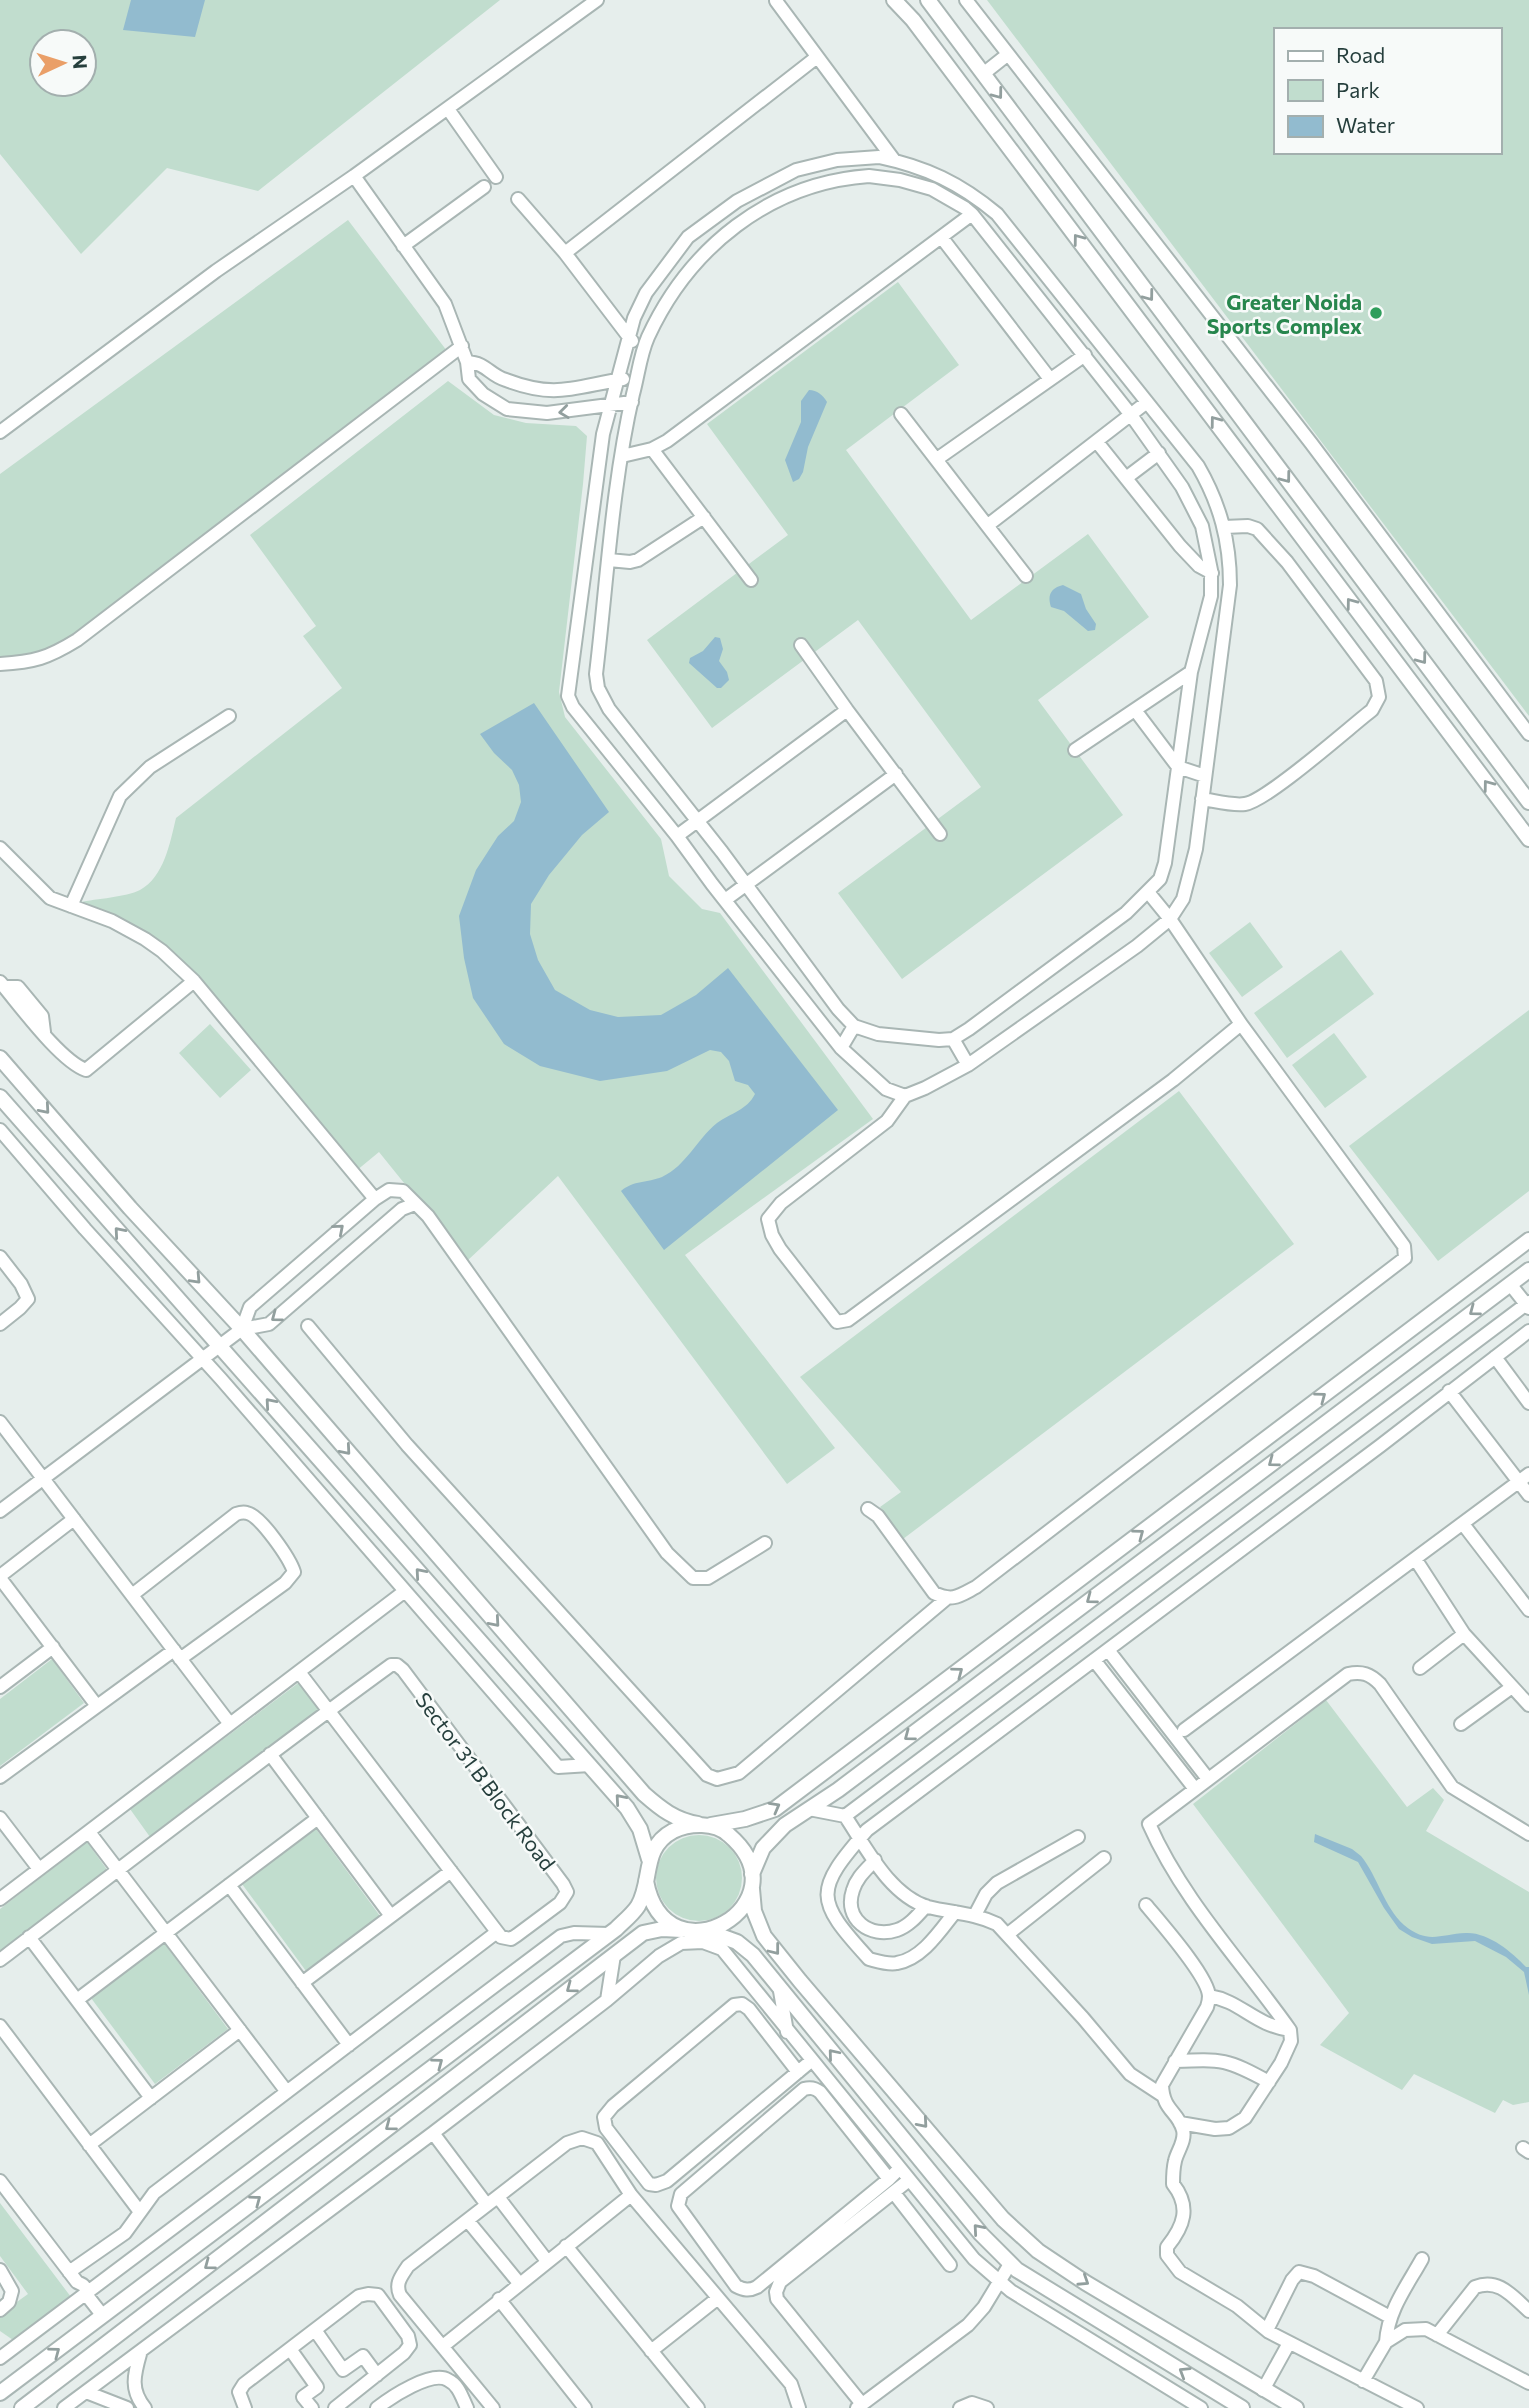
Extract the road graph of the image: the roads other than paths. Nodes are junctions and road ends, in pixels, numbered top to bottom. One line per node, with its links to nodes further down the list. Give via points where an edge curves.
1 (597, 0): 9 (street)
2 (894, 0): 62 (street, one-way to 2)
3 (928, 0): 8 (street)
4 (966, 0): 6 (street)
5 (776, 1): 7 (street)
6 (1007, 55): 8 (street); 52 (street, via 1311,443)
7 (817, 57): 10 (street); 18 (street)
8 (982, 74): 58 (street, one-way to 58)
9 (448, 109): 11 (street); 12 (street)
10 (894, 160): 19 (street, via 837,160 796,170 737,201 688,237 646,293); 28 (street, via 957,185 997,214)
11 (354, 176): 17 (street); 32 (street, via 216,271)
12 (496, 177)
13 (484, 187): 17 (street)
14 (518, 199): 18 (street)
15 (972, 214): 16 (street); 21 (street, via 932,189 869,176 839,178 779,199 740,221 692,265); 22 (street)
16 (942, 238): 25 (street); 34 (street)
17 (404, 246): 20 (street, via 445,303)
18 (565, 253): 19 (street)
19 (628, 338): 21 (street); 26 (street)
20 (461, 346): 23 (street); 47 (street, via 77,640 51,656)
21 (643, 351): 24 (street)
22 (1085, 355): 25 (street); 31 (street)
23 (467, 362): 26 (street, via 480,363 502,380 537,390 569,391); 29 (street, one-way to 23, via 547,414 507,409 469,379)
24 (637, 377): 26 (street); 27 (street)
25 (1050, 379): 37 (street)
26 (618, 380): 29 (street)
27 (632, 402): 29 (street); 36 (street)
28 (1147, 402): 31 (street); 41 (street, via 1198,466)
29 (611, 404): 61 (street, via 603,433 568,696)
30 (901, 414): 37 (street)
31 (1131, 415): 33 (street); 35 (street)
32 (0, 432)
33 (1097, 442): 38 (street); 40 (street)
34 (653, 449): 36 (street); 39 (street)
35 (1159, 453): 38 (street); 43 (street, via 1202,526)
36 (622, 456): 42 (street)
37 (937, 459): 40 (street)
38 (1126, 478): 43 (street, via 1186,552)
39 (704, 517): 42 (street, via 638,560); 45 (street)
40 (988, 525): 44 (street)
41 (1224, 527): 56 (street, via 1230,585); 57 (street, via 1257,530 1287,562 1376,681 1379,697 1372,710 1253,802)
42 (609, 560): 59 (street, via 598,688 609,709)
43 (1212, 573): 48 (street, via 1211,596)
44 (1026, 576)
45 (751, 580)
46 (801, 645): 49 (street)
47 (0, 664)
48 (1191, 673): 50 (street); 54 (street)
49 (847, 710): 55 (street); 59 (street)
50 (1135, 710): 53 (street); 54 (street)
51 (229, 716): 67 (street, via 150,766 120,796)
52 (1529, 734)
53 (1075, 750)
54 (1178, 767): 56 (street); 65 (street, via 1165,863 1160,879)
55 (896, 774): 60 (street); 64 (street)
56 (1205, 776): 57 (street)
57 (1202, 799): 68 (street, via 1184,898)
58 (1529, 802)
59 (697, 820): 61 (street); 64 (street)
60 (940, 834)
61 (677, 836): 66 (street)
62 (1529, 839)
63 (0, 848): 67 (street, via 50,898)
64 (745, 884): 66 (street); 72 (street)
65 (1148, 892): 68 (street); 73 (street, via 1126,913)
66 (725, 900): 74 (street)
67 (71, 906): 69 (street, via 145,939)
68 (1170, 919): 71 (street); 76 (street)
69 (194, 981): 70 (street, via 90,1069 79,1068 44,1032 43,1016 18,987); 80 (street)
70 (2, 984)
71 (1241, 1024): 77 (street, via 1173,1080 848,1320 838,1322 780,1249 768,1219 781,1203 887,1121); 109 (street, via 1404,1245 1405,1258 976,1587)
72 (854, 1026): 73 (street, via 878,1034); 74 (street)
73 (953, 1039): 76 (street)
74 (841, 1048): 77 (street, via 886,1089)
75 (0, 1058): 89 (street, one-way to 89)
76 (968, 1065): 77 (street)
77 (905, 1096)
78 (0, 1097): 91 (street, one-way to 78)
79 (0, 1130): 93 (street)
80 (374, 1199): 81 (street, via 397,1190); 89 (street, one-way to 80, via 250,1307)
81 (415, 1204): 89 (street, one-way to 89, via 402,1209 269,1324); 104 (street, via 428,1216 667,1553 692,1578 708,1578)
82 (1529, 1240): 135 (street, one-way to 82, via 775,1809)
83 (0, 1258): 87 (street, via 28,1300)
84 (1529, 1270): 85 (street)
85 (1510, 1284): 86 (street); 131 (street, one-way to 131)
86 (1528, 1305): 132 (street)
87 (0, 1324)
88 (308, 1326): 109 (street, via 407,1446 707,1775 717,1779 739,1773)
89 (242, 1329): 91 (street); 135 (street, one-way to 135, via 644,1794 666,1813)
90 (1529, 1331): 92 (street)
91 (219, 1346): 93 (street); 127 (street, one-way to 91)
92 (1495, 1357): 94 (street); 95 (street)
93 (202, 1358): 97 (street); 107 (street)
94 (1449, 1391): 98 (street); 113 (street)
95 (1529, 1403)
96 (0, 1422): 97 (street)
97 (43, 1478): 101 (street); 102 (street)
98 (1524, 1478): 99 (street); 103 (street)
99 (1529, 1495)
100 (868, 1509): 109 (street, via 934,1593)
101 (0, 1511)
102 (74, 1519): 106 (street); 108 (street)
103 (1463, 1524): 105 (street); 110 (street)
104 (765, 1543)
105 (1416, 1560): 111 (street); 125 (street)
106 (0, 1577): 112 (street)
107 (405, 1591): 117 (street); 127 (street, via 558,1767)
108 (132, 1595): 114 (street); 114 (street, via 236,1514 256,1518 290,1560 294,1572 285,1583)
109 (946, 1599)
110 (1529, 1611)
111 (1464, 1634): 116 (street); 119 (street)
112 (53, 1647): 118 (street); 121 (street)
113 (1108, 1650): 115 (street); 129 (street)
114 (177, 1654): 121 (street); 123 (street)
115 (1094, 1660): 130 (street); 139 (street)
116 (1420, 1668)
117 (299, 1672): 122 (street); 123 (street)
118 (0, 1687)
119 (1512, 1687): 120 (street); 124 (street)
120 (1529, 1705)
121 (97, 1706): 128 (street)
122 (329, 1710): 126 (street, Sector 31 B Block Road); 145 (street); 156 (street, Sector 31 B Block Road, via 391,1665 403,1670 567,1892 560,1903 517,1936 504,1939)
123 (230, 1724): 136 (street)
124 (1461, 1724)
125 (1184, 1730)
126 (270, 1754): 134 (street); 144 (street, Sector 31 B Block Road)
127 (590, 1765): 141 (street, one-way to 127, via 640,1829 627,1808)
128 (0, 1777)
129 (1208, 1779): 130 (street); 137 (street, via 1348,1674 1357,1672 1371,1675 1380,1684 1452,1787)
130 (1195, 1789): 170 (street, via 1149,1824 1164,1857 1203,1916)
131 (808, 1810): 132 (street); 147 (street, via 763,1848)
132 (845, 1816): 139 (street)
133 (0, 1818): 143 (street)
134 (318, 1818): 148 (street); 154 (street)
135 (706, 1825): 141 (street, via 673,1831); 147 (street, via 727,1832 745,1850)
136 (89, 1832): 143 (street); 144 (street)
137 (1529, 1834)
138 (1078, 1837): 153 (street, via 997,1883)
139 (860, 1838): 142 (street); 152 (street, via 841,1858 827,1895 829,1909 869,1959 896,1964 911,1957)
140 (1104, 1858): 159 (street)
141 (649, 1860): 146 (street)
142 (876, 1860): 151 (street, via 909,1899); 151 (street, via 859,1877 850,1902 855,1920 864,1929 896,1931)
143 (39, 1869): 149 (street)
144 (118, 1870): 157 (street); 160 (street, Sector 31 B Block Road)
145 (451, 1871): 154 (street); 156 (street)
146 (646, 1881): 155 (street, via 652,1902 666,1919 683,1929); 158 (street, via 638,1906)
147 (752, 1881): 155 (street, via 744,1907 732,1920); 221 (street, one-way to 221, via 754,1910 764,1936 1003,2219 1038,2251 1077,2277)
148 (229, 1885): 157 (street); 163 (street)
149 (0, 1899)
150 (1146, 1905): 165 (street, via 1194,1966)
151 (926, 1906): 152 (street)
152 (955, 1912): 153 (street)
153 (975, 1915): 159 (street)
154 (391, 1916): 163 (street)
155 (700, 1931): 161 (street, via 643,1933); 164 (street, via 737,1942)
156 (497, 1932): 172 (street)
157 (166, 1933): 166 (street); 169 (street)
158 (609, 1934): 200 (street, via 561,1936); 205 (street, one-way to 158)
159 (1008, 1934): 178 (street, via 1130,2074)
160 (29, 1937): 162 (street, Sector 31 B Block Road); 166 (street)
161 (614, 1955): 167 (street); 225 (street, one-way to 225)
162 (0, 1960)
163 (302, 1983): 172 (street)
164 (780, 1991): 171 (street); 195 (street, one-way to 164)
165 (1209, 1996): 170 (street, via 1224,1998 1273,2028); 174 (street)
166 (77, 2000): 179 (street)
167 (607, 2000): 171 (street, via 659,1956 681,1943 703,1942 722,1949); 181 (street)
168 (0, 2026): 182 (street)
169 (240, 2030): 177 (street); 179 (street)
170 (1290, 2030): 176 (street, via 1291,2041)
171 (788, 2033): 173 (street)
172 (349, 2045): 177 (street)
173 (811, 2061): 175 (street); 183 (street)
174 (1175, 2061): 176 (street, via 1218,2059); 178 (street)
175 (798, 2072): 175 (street, via 667,2182 649,2184 606,2128 604,2117 613,2106 734,2005 750,2009)
176 (1269, 2082): 180 (street, via 1245,2118 1229,2128)
177 (287, 2092): 190 (street, via 154,2193)
178 (1163, 2095): 180 (street)
179 (151, 2098): 182 (street)
180 (1180, 2123): 208 (street, via 1184,2139 1174,2163 1173,2184 1180,2193 1184,2220 1167,2255 1180,2272)
181 (433, 2133): 189 (street); 217 (street)
182 (89, 2145): 190 (street)
183 (900, 2168): 184 (street); 185 (street)
184 (889, 2179): 184 (street, via 752,2290 736,2286 678,2206 681,2194 809,2088 820,2092)
185 (909, 2180): 187 (street); 198 (street, via 974,2259)
186 (0, 2181): 200 (street)
187 (894, 2193): 196 (street); 224 (street, via 780,2283 776,2292)
188 (631, 2194): 189 (street, via 597,2143 582,2138 567,2143); 192 (street); 201 (street)
189 (493, 2201): 191 (street); 194 (street)
190 (140, 2212): 200 (street)
191 (468, 2221): 199 (street); 213 (street, via 408,2266 397,2288)
192 (566, 2246): 194 (street); 215 (street)
193 (1422, 2259): 206 (street)
194 (547, 2261): 199 (street)
195 (1010, 2264): 198 (street); 241 (street, one-way to 195)
196 (950, 2265)
197 (0, 2270): 203 (street, via 12,2291)
198 (999, 2281): 224 (street, via 968,2325); 240 (street)
199 (519, 2283): 202 (street)
200 (80, 2287): 205 (street); 216 (street)
201 (718, 2298): 215 (street); 237 (street, via 791,2384)
202 (499, 2300): 213 (street); 235 (street)
203 (0, 2310)
204 (1529, 2311): 209 (street, via 1501,2287 1484,2283 1475,2287)
205 (103, 2316): 223 (street, one-way to 205)
206 (1390, 2317): 208 (street, via 1299,2272); 211 (street)
207 (315, 2330): 214 (street); 218 (street, via 343,2370 363,2356); 218 (street, via 359,2296 378,2295 410,2345)
208 (1267, 2330): 212 (street)
209 (1437, 2335): 211 (street, via 1426,2329 1405,2330); 220 (street)
210 (0, 2340): 216 (street)
211 (1386, 2342): 219 (street)
212 (1289, 2343): 219 (street); 221 (street)
213 (443, 2346): 234 (street)
214 (290, 2349): 229 (street, via 244,2384 239,2392); 230 (street, via 317,2386 303,2397)
215 (651, 2351): 236 (street)
216 (5, 2354)
217 (140, 2354): 222 (street); 228 (street, via 133,2378)
218 (377, 2375): 231 (street)
219 (1363, 2381): 243 (street)
220 (1529, 2383)
221 (1263, 2390): 242 (street)
222 (86, 2392): 226 (street); 227 (street)
223 (0, 2393)
224 (860, 2406)
225 (22, 2408)
226 (64, 2408)
227 (127, 2408)
228 (145, 2408)
229 (245, 2408)
230 (312, 2408)
231 (335, 2408)
232 (377, 2408): 233 (street, via 399,2391 435,2377 457,2387)
233 (467, 2408)
234 (493, 2408)
235 (585, 2408)
236 (698, 2408)
237 (799, 2408)
238 (960, 2408): 239 (street, via 972,2403)
239 (986, 2408)
240 (1201, 2408)
241 (1242, 2408)
242 (1296, 2408)
243 (1417, 2408)

